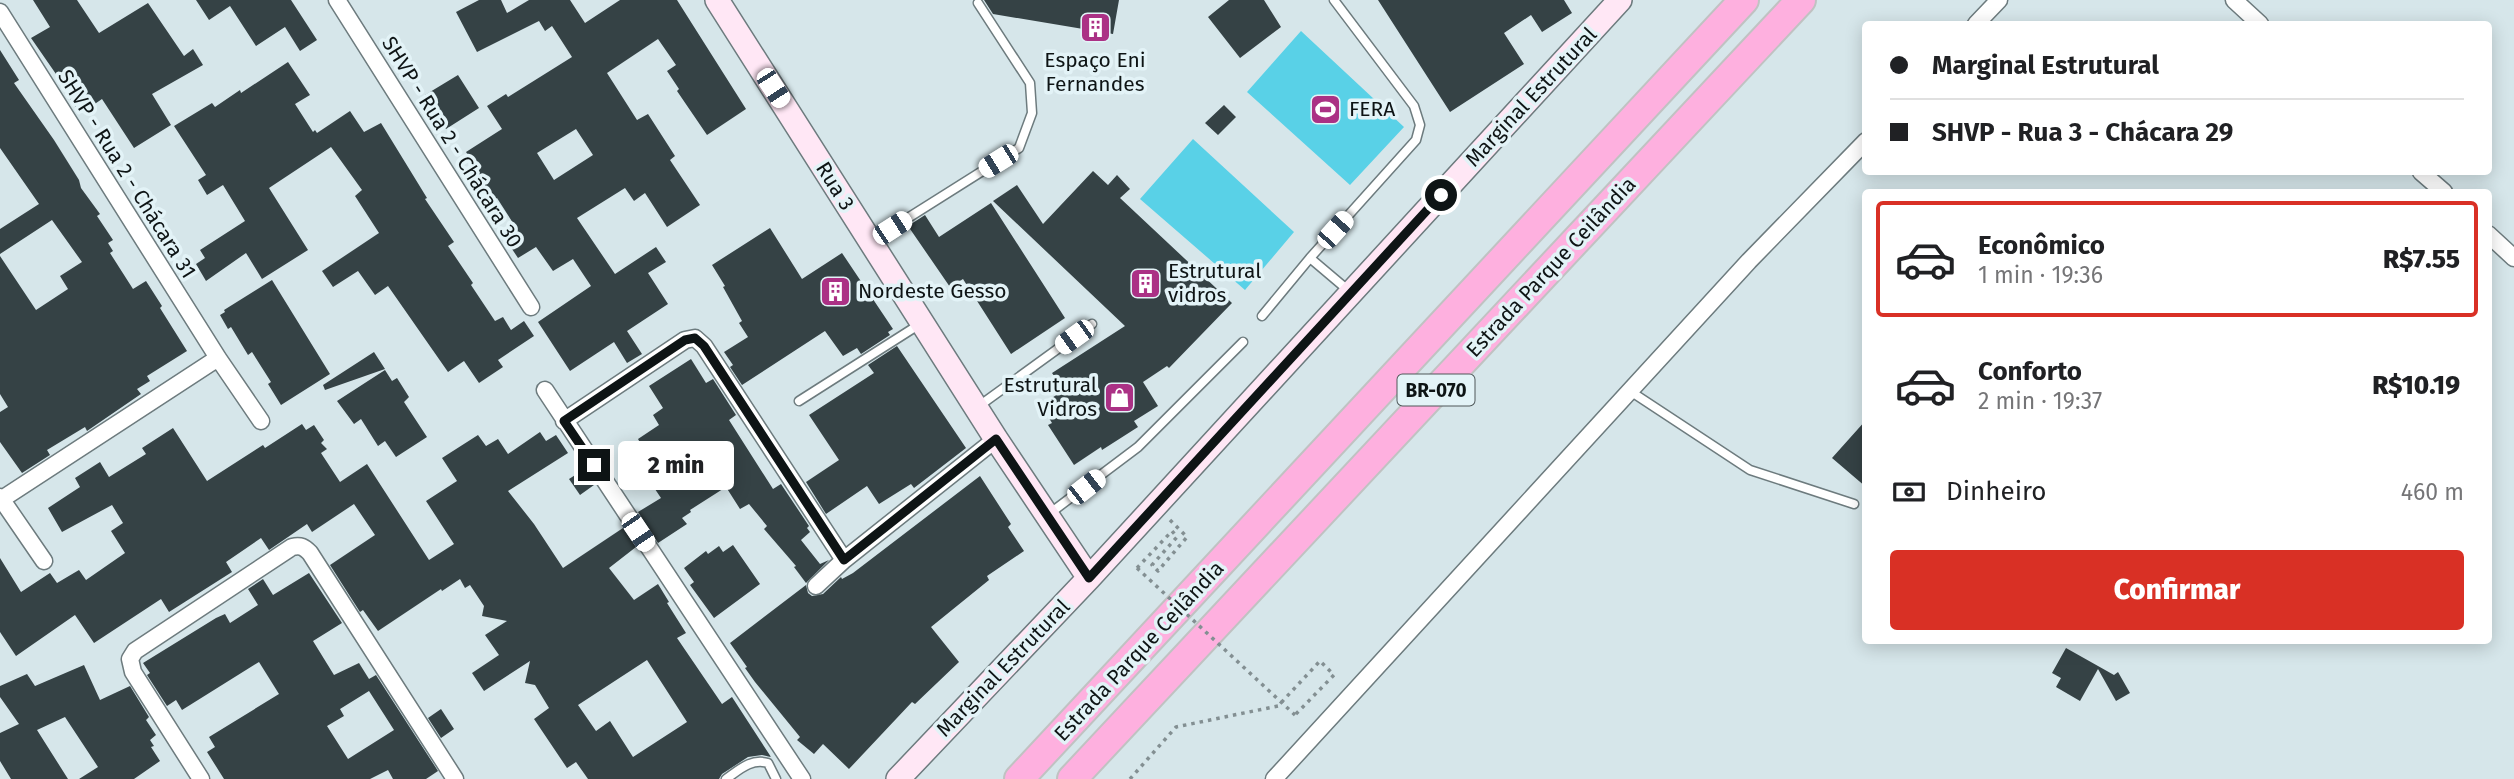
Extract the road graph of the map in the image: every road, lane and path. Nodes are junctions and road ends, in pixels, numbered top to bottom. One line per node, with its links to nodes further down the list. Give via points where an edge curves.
1 (337, 0): 21 (street, SHVP - Rua 2 - Chácara 30)
2 (717, 0): 17 (main road, Rua 3)
3 (1334, 0): 18 (lane, via 1415,106 1420,125 1416,140)
4 (1620, 0): 20 (main road, Marginal Estrutural)
5 (1744, 0): 48 (highway, Estrada Parque Ceilândia / BR-070)
6 (1801, 0): 49 (highway, Estrada Parque Ceilândia / BR-070)
7 (1999, 0): 11 (street)
8 (2234, 0): 12 (street)
9 (978, 3): 17 (lane, via 1030,83 1032,113 1019,148)
10 (0, 12): 26 (street, SHVP - Rua 2 - Chácara 31)
11 (1979, 21)
12 (2257, 21)
13 (1862, 145): 28 (street)
14 (2424, 175): 15 (street)
15 (2441, 189)
16 (2492, 238): 19 (street)
17 (870, 242): 23 (main road, Rua 3)
18 (1310, 258): 20 (lane); 22 (lane)
19 (2514, 258)
20 (1351, 293): 40 (main road, Marginal Estrutural)
21 (531, 307)
22 (1262, 316)
23 (922, 323): 29 (lane); 30 (main road, Rua 3)
24 (1092, 324): 30 (lane)
25 (1243, 342): 36 (lane, via 1138,447)
26 (218, 358): 31 (street, SHVP - Rua 2 - Chácara 31); 34 (street)
27 (545, 390): 32 (street)
28 (1630, 391): 35 (lane, via 1750,470); 51 (street)
29 (799, 401)
30 (976, 408): 33 (main road, Rua 3)
31 (261, 421)
32 (564, 421): 38 (street, via 685,340 695,338); 46 (street)
33 (996, 439): 36 (main road, Rua 3); 38 (street)
34 (1, 498): 39 (street)
35 (1854, 504)
36 (1047, 516): 40 (main road, Rua 3)
37 (1187, 537): 50 (path, bridge, via 1158,570 1152,565 1177,537 1172,531 1138,568 1296,715 1334,675 1320,662 1278,706 1176,727)
38 (844, 560): 41 (street)
39 (44, 561)
40 (1089, 578): 47 (main road, Marginal Estrutural)
41 (816, 586)
42 (201, 779): 43 (street, via 133,672 130,659 135,651 298,546 310,553)
43 (455, 779)
44 (726, 779): 45 (lane, via 759,761 768,764)
45 (776, 779)
46 (802, 779)
47 (898, 779)
48 (1020, 779)
49 (1072, 779)
50 (1130, 779)
51 (1274, 779)

